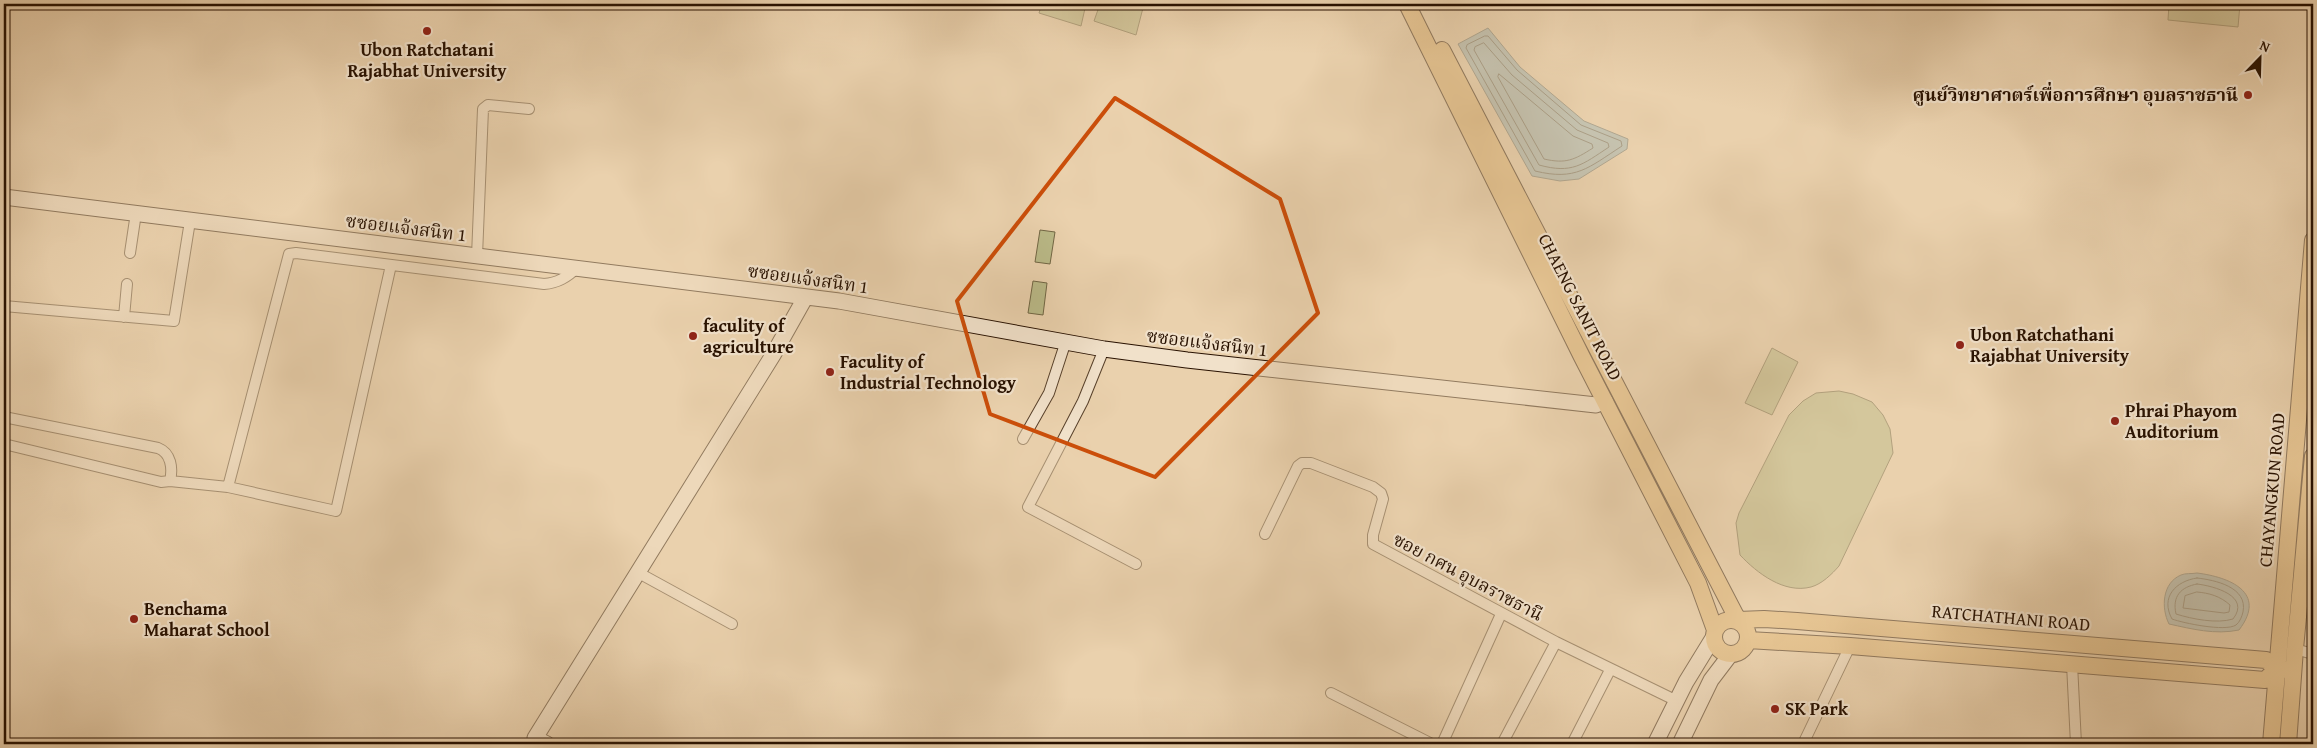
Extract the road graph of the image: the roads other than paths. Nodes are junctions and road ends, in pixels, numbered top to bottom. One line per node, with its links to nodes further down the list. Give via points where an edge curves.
1 (1407, 4): 18 (main road, CHAENG SANIT ROAD)
2 (1418, 4): 30 (main road, CHAENG SANIT ROAD)
3 (529, 109): 9 (street, via 488,105 483,109)
4 (4, 196): 5 (street, ซซอยแจ้งสนิท 1)
5 (136, 213): 6 (street, ซซอยแจ้งสนิท 1); 8 (street)
6 (190, 220): 9 (street, ซซอยแจ้งสนิท 1); 15 (street, via 174,321)
7 (2313, 240): 42 (main road, CHAYANGKUN ROAD)
8 (130, 253)
9 (477, 256): 11 (street, ซซอยแจ้งสนิท 1)
10 (391, 265): 11 (street, via 544,284 569,276); 24 (street, via 289,254); 24 (street, via 336,511)
11 (577, 268): 13 (street, ซซอยแจ้งสนิท 1)
12 (127, 284): 15 (street)
13 (806, 298): 16 (street, ซซอยแจ้งสนิท 1); 27 (street)
14 (4, 306): 15 (street)
15 (124, 317)
16 (1066, 341): 17 (street, ซซอยแจ้งสนิท 1); 20 (street, via 1049,393)
17 (1104, 349): 18 (street, ซซอยแจ้งสนิท 1, via 1586,404 1596,405); 26 (street, via 1084,400 1028,507)
18 (1605, 401): 33 (main road, CHAENG SANIT ROAD, via 1698,583)
19 (4, 418): 23 (street, via 158,448 169,457)
20 (1023, 439)
21 (4, 444): 23 (street, via 161,482)
22 (2313, 456): 28 (main road, CHAYANGKUN ROAD)
23 (170, 480): 24 (street)
24 (228, 487)
25 (1265, 534): 29 (street, ซอย กศน อุบลราชธานี, via 1298,466 1311,463 1381,493 1383,499 1373,544)
26 (1136, 564)
27 (637, 572): 31 (street); 45 (street, via 535,738)
28 (2308, 583): 37 (main road, CHAYANGKUN ROAD)
29 (1500, 614): 35 (street, ซอย กศน อุบลราชธานี); 47 (street)
30 (1738, 620): 32 (main road, RATCHATHANI ROAD); 33 (main road, via 1720,623); 34 (main road, via 1745,626)
31 (732, 624)
32 (1854, 626): 36 (main road); 42 (main road, RATCHATHANI ROAD, via 2266,660)
33 (1714, 634): 38 (main road, via 1716,645); 44 (street)
34 (1748, 640): 36 (main road); 38 (main road, via 1738,654)
35 (1556, 642): 41 (street, ซอย กศน อุบลราชธานี); 48 (street, ซอย กศน อุบลราชธานี)
36 (1850, 646): 40 (main road); 52 (street)
37 (2294, 649): 39 (street); 42 (main road, CHAYANGKUN ROAD)
38 (1730, 654): 51 (street, via 1711,680)
39 (2313, 654)
40 (2072, 664): 42 (main road, via 2265,680); 53 (street)
41 (1610, 670): 44 (street, ซอย กศน อุบลราชธานี); 49 (street)
42 (2285, 670): 54 (main road, CHAYANGKUN ROAD); 55 (main road, CHAYANGKUN ROAD)
43 (1331, 693): 46 (street)
44 (1677, 701): 50 (street)
45 (547, 744)
46 (1432, 744)
47 (1442, 744)
48 (1502, 744)
49 (1572, 744)
50 (1655, 744)
51 (1680, 744)
52 (1803, 744)
53 (2076, 744)
54 (2271, 744)
55 (2288, 744)

